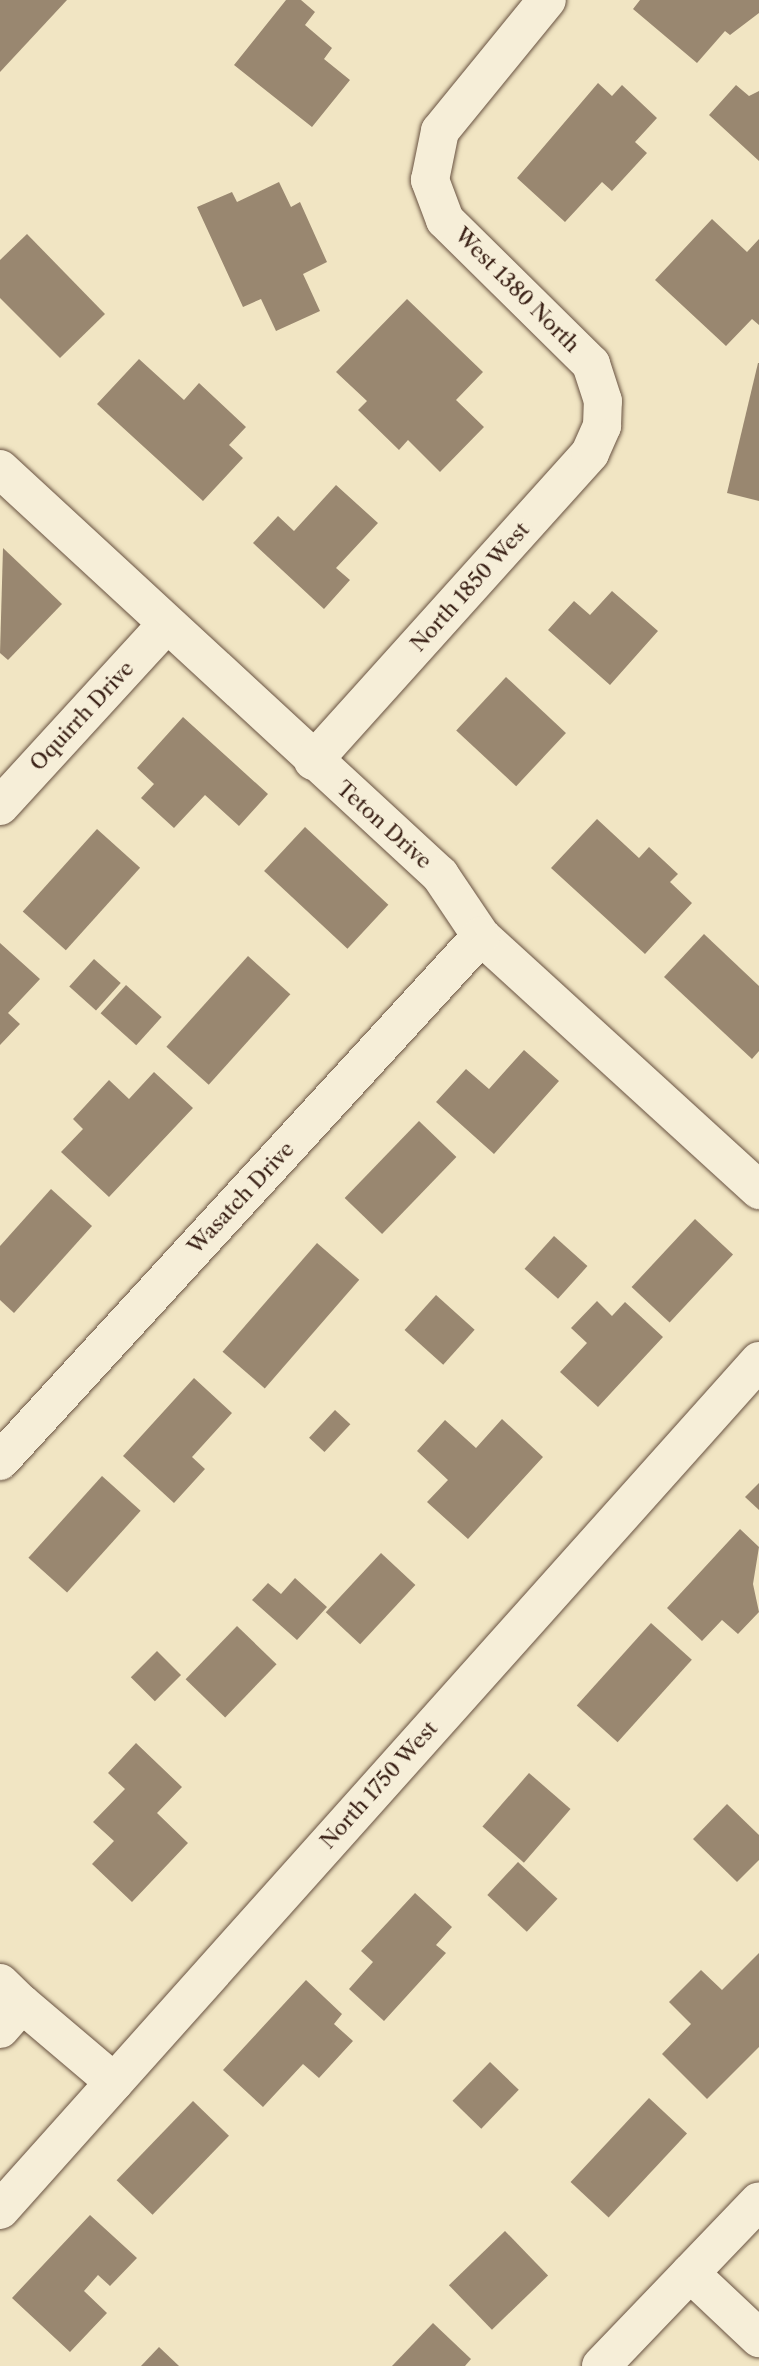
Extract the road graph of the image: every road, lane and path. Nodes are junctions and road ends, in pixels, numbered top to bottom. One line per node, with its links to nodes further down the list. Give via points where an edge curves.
1 (547, 0): 2 (street, West 1380 North, via 440,131 430,180 445,220 591,364)
2 (603, 401): 5 (street, North 1850 West, via 590,453)
3 (0, 468): 4 (street, Teton Drive)
4 (165, 626): 5 (street, Teton Drive); 6 (street, Oquirrh Drive)
5 (313, 761): 7 (street, Teton Drive, via 440,875)
6 (0, 806)
7 (481, 936): 8 (street, Teton Drive); 10 (street, Wasatch Drive)
8 (759, 1190)
9 (759, 1362): 12 (street, North 1750 West)
10 (0, 1461)
11 (7, 2005): 12 (street)
12 (114, 2082): 14 (street, North 1750 West)
13 (759, 2202): 15 (street)
14 (0, 2210)
15 (690, 2273): 16 (street); 17 (street)
16 (759, 2338)
17 (601, 2366)

